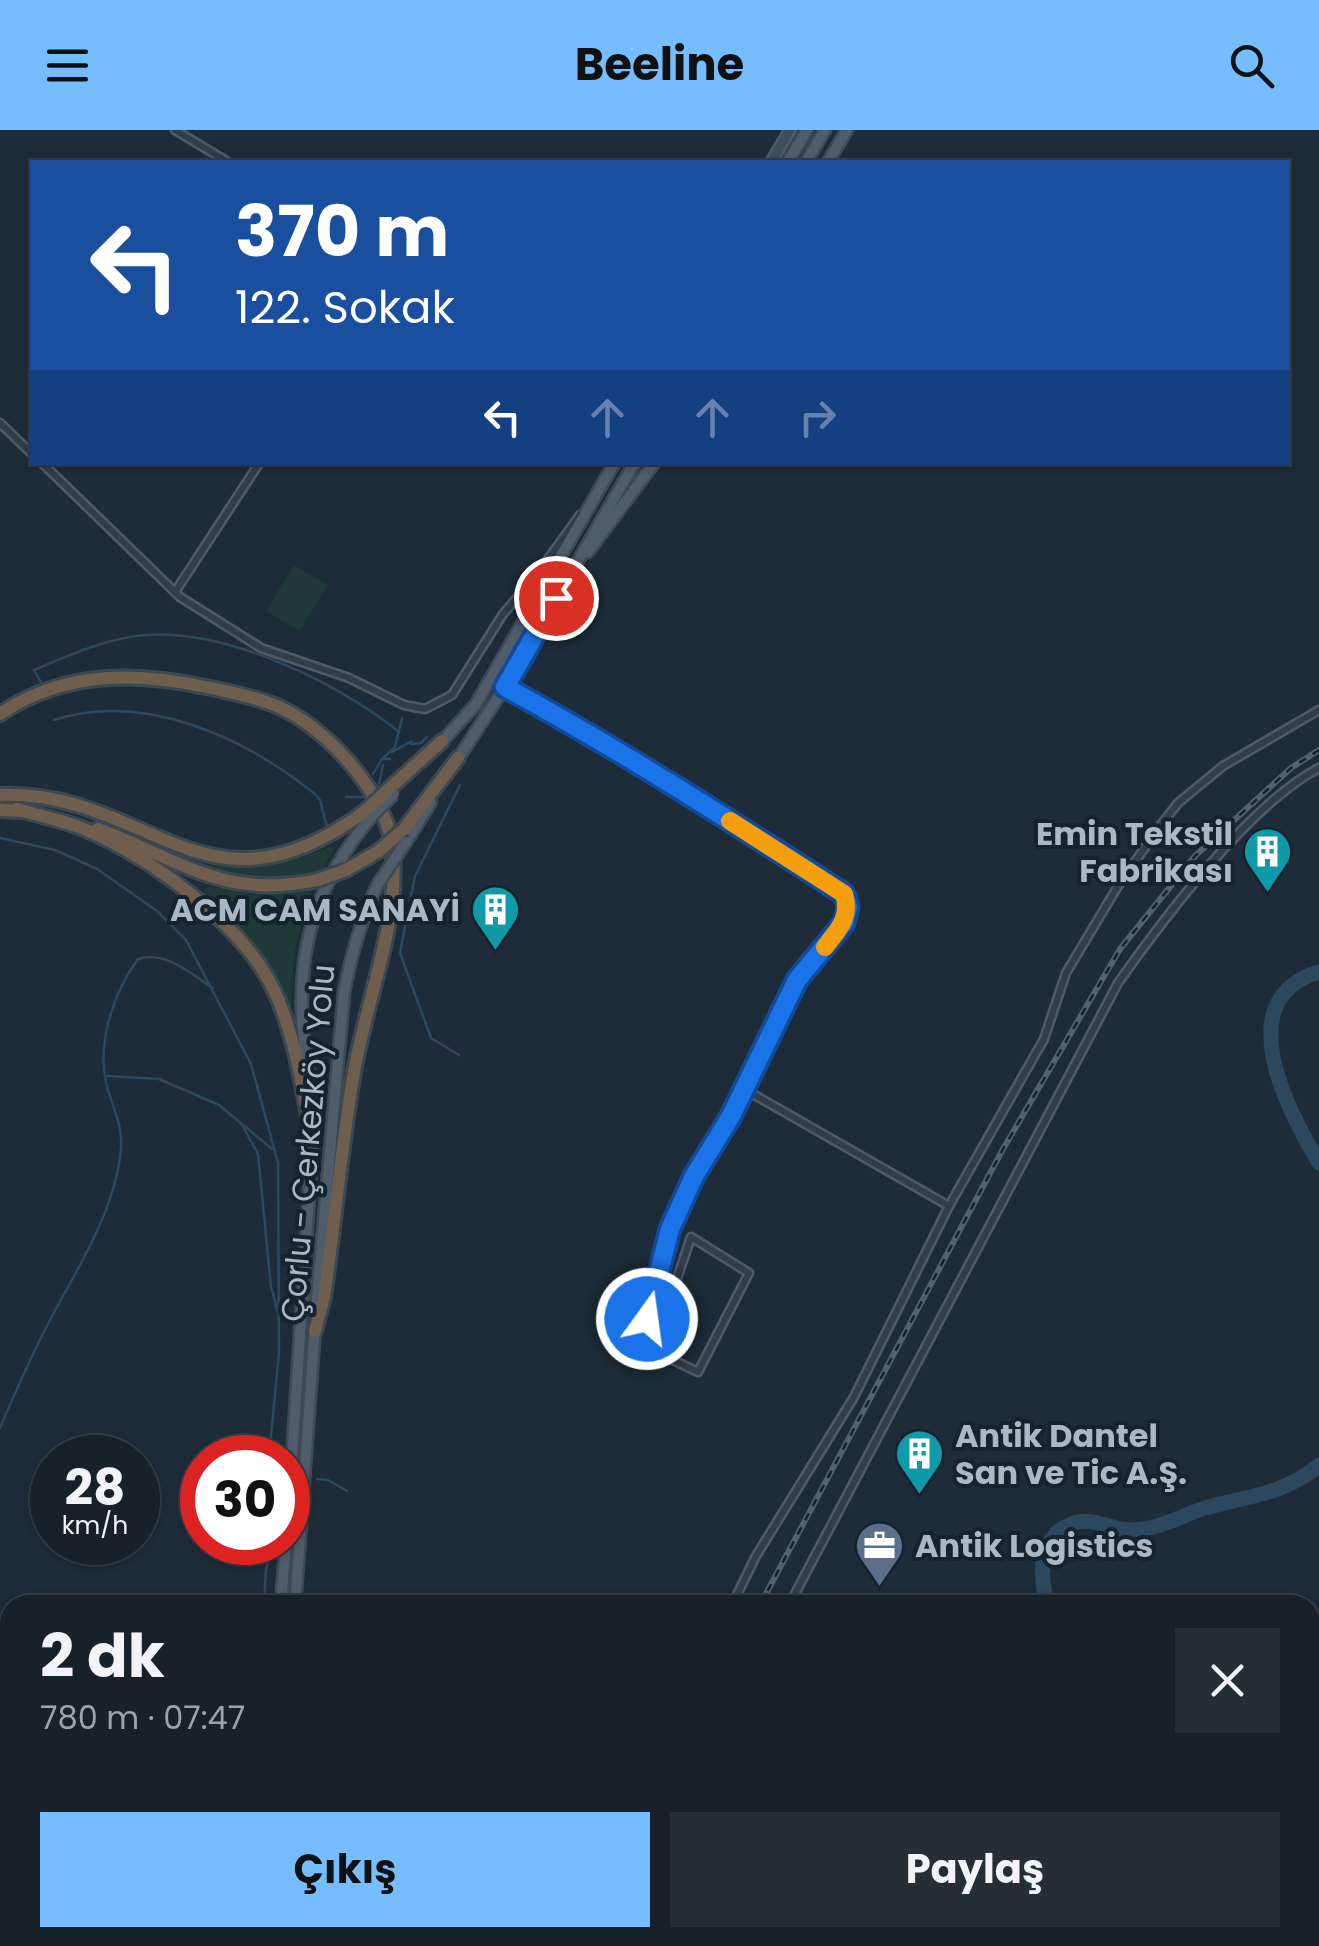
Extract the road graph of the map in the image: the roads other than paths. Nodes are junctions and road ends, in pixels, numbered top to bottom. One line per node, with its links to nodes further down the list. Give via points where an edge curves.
1 (175, 130): 6 (street)
2 (790, 130): 7 (main road)
3 (807, 130): 8 (main road)
4 (825, 130): 9 (main road)
5 (847, 130): 10 (main road)
6 (225, 160)
7 (772, 160)
8 (789, 160)
9 (807, 160)
10 (829, 160)
11 (0, 423): 12 (street)
12 (30, 452)
13 (44, 465): 20 (street)
14 (258, 465): 20 (street)
15 (612, 465): 18 (main road)
16 (633, 465): 19 (main road)
17 (652, 465): 19 (main road)
18 (601, 485): 20 (street, via 452,694 426,709 261,648); 24 (main road, via 476,704)
19 (571, 571): 21 (main road)
20 (174, 592)
21 (505, 687): 25 (main road); 32 (street, via 608,744 844,894 844,923 797,980)
22 (1319, 710): 34 (street, via 1223,766 1160,826 1066,973 1044,1039)
23 (0, 714): 35 (highway, via 36,693 97,678 150,677 246,696 276,706 326,738 377,806 389,832 392,902 354,1074)
24 (442, 741): 30 (highway, bridge)
25 (458, 758): 31 (highway)
26 (1319, 768): 42 (street, via 1292,784 1228,848 1118,983)
27 (0, 795): 30 (highway, via 60,799 171,845 228,859 285,854)
28 (0, 810): 29 (highway)
29 (17, 810): 31 (highway, bridge, via 70,818 229,883 274,887 346,870); 33 (highway, via 103,840 204,904 243,944 268,978 286,1022)
30 (368, 814): 33 (main road, Çorlu - Çerkezköy Yolu, via 322,889 306,948 302,1008)
31 (405, 836): 35 (main road, Çorlu - Çerkezköy Yolu, bridge, via 359,928 344,994)
32 (744, 1089): 34 (street); 36 (street, via 670,1229 641,1345)
33 (313, 1138): 37 (main road, Çorlu - Çerkezköy Yolu)
34 (950, 1206): 41 (street, via 854,1396)
35 (315, 1331): 40 (main road, Çorlu - Çerkezköy Yolu)
36 (656, 1352): 36 (street, via 698,1372 749,1273 691,1236)
37 (294, 1435)
38 (284, 1565): 39 (main road)
39 (282, 1595)
40 (296, 1595)
41 (737, 1595)
42 (794, 1595)

